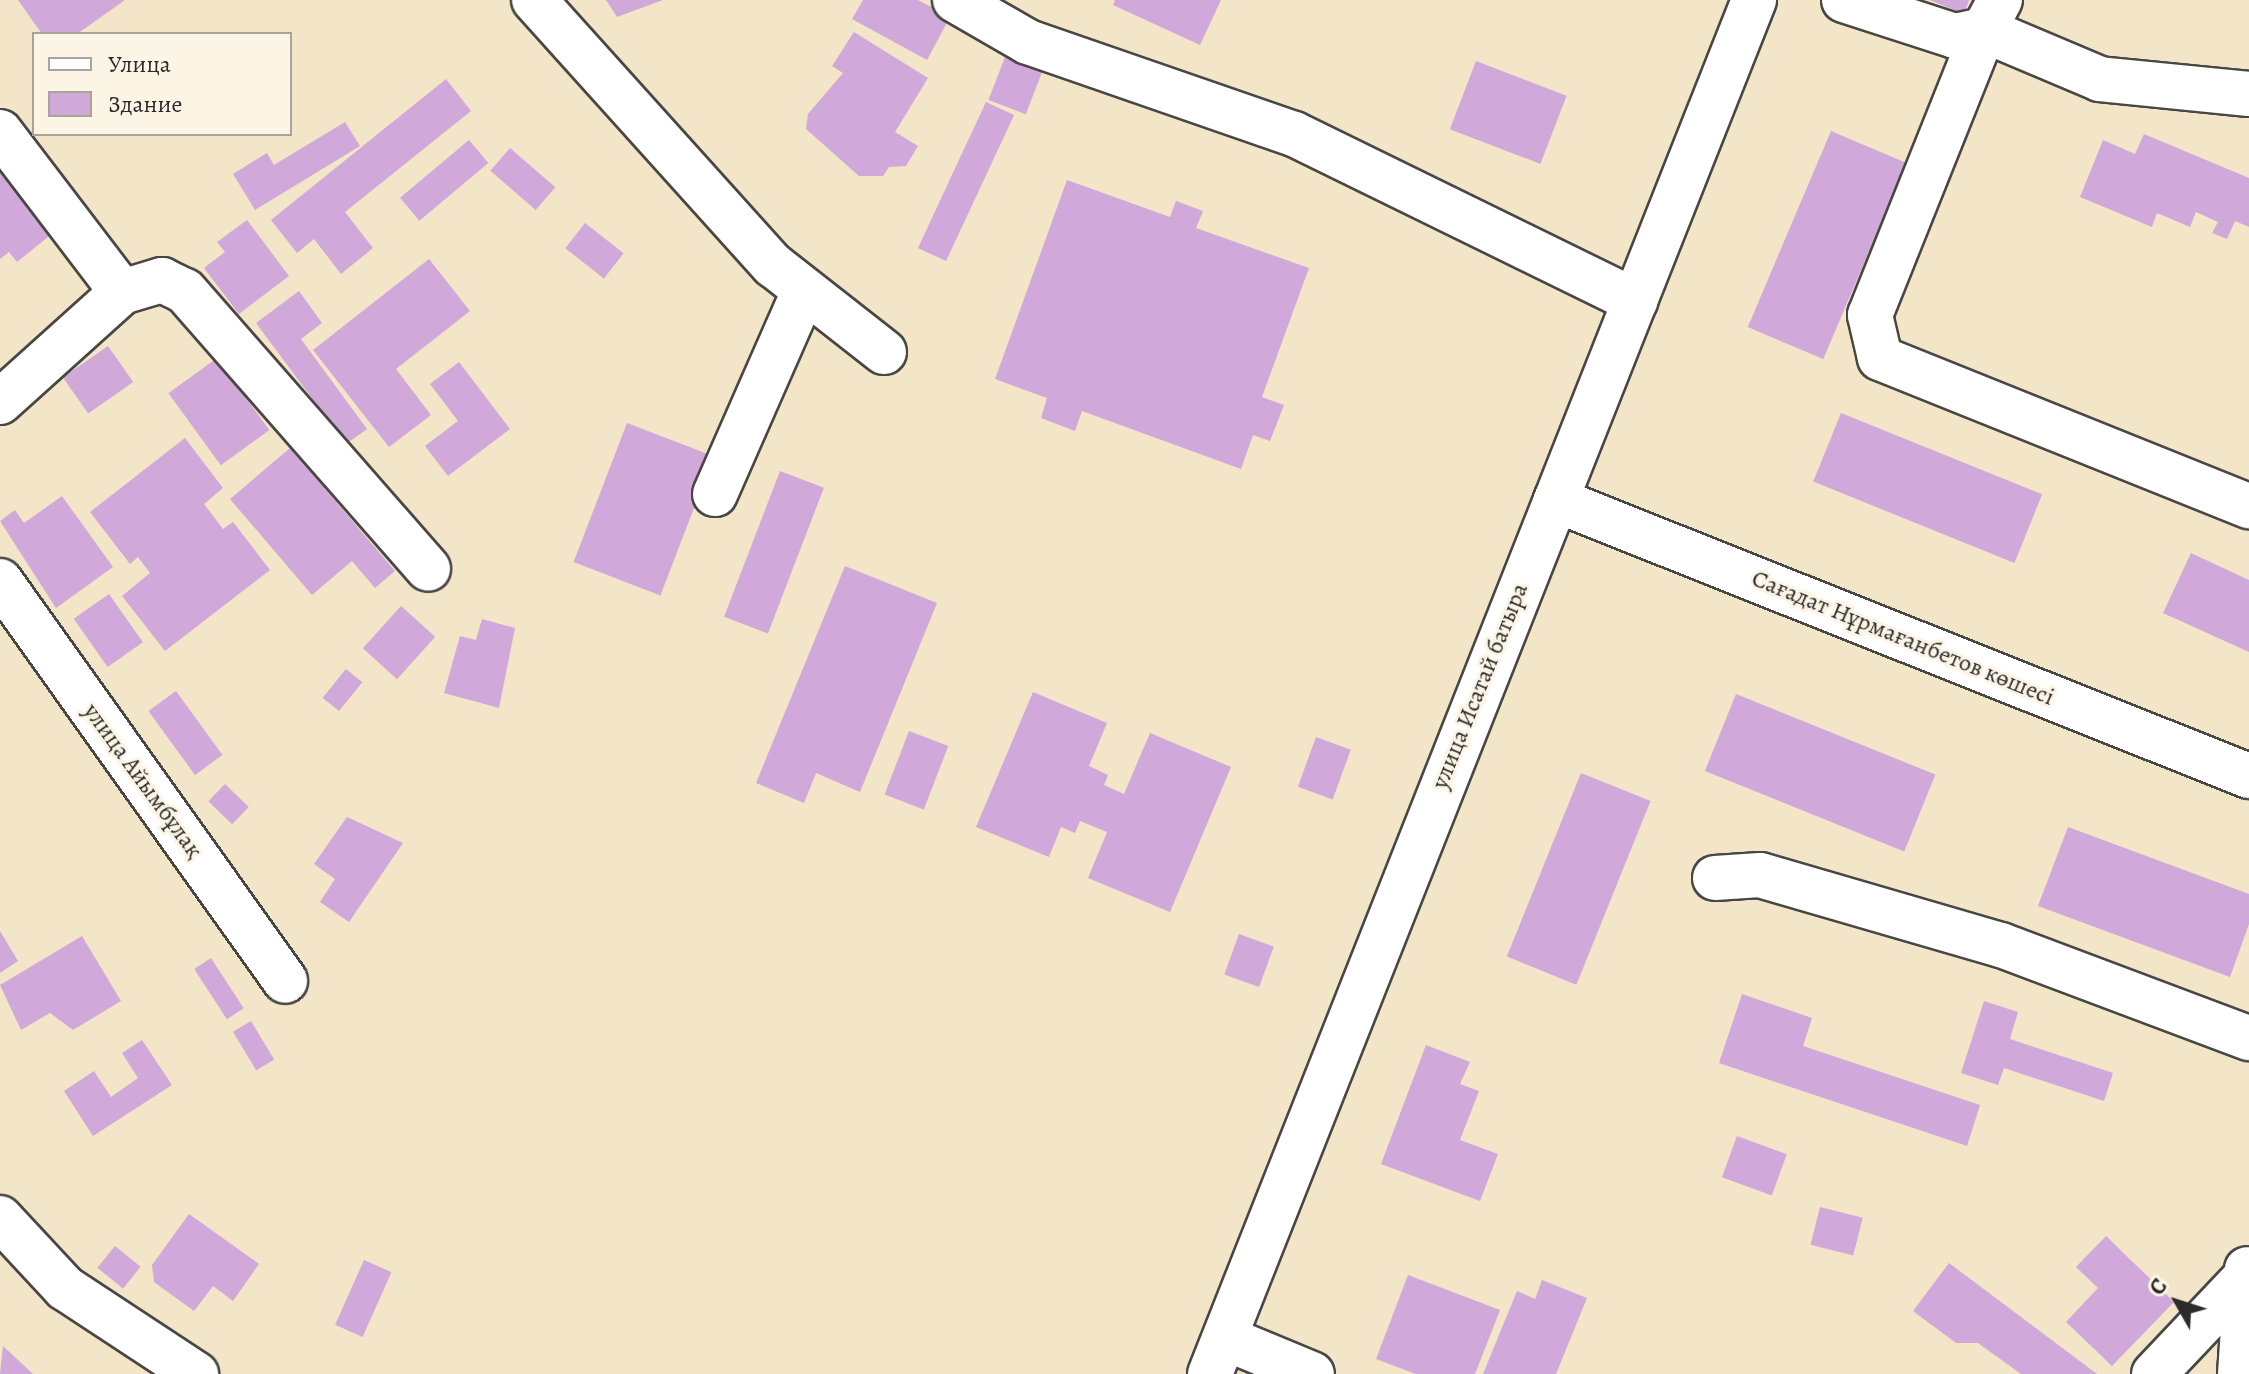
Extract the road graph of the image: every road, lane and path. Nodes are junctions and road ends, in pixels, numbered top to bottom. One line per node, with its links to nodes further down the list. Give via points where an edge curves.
1 (534, 0): 9 (street)
2 (955, 0): 10 (street, via 1028,42 1294,134)
3 (1754, 0): 10 (street, улица Исатай батыра)
4 (1844, 0): 5 (street, via 1955,36)
5 (1992, 15): 6 (street, via 2100,79); 15 (street, via 1870,315 1880,358)
6 (2249, 94)
7 (0, 132): 8 (street)
8 (122, 292): 12 (street); 16 (street, via 162,280 185,291)
9 (803, 294): 11 (street); 13 (street)
10 (1635, 301): 14 (street, улица Исатай батыра)
11 (884, 352)
12 (0, 402)
13 (715, 494)
14 (1556, 500): 18 (street, Сағадат Нұрмағанбетов көшесі); 24 (street, улица Исатай батыра)
15 (2249, 506)
16 (428, 569)
17 (0, 581): 20 (street, улица Айымбұлақ)
18 (2249, 776)
19 (1715, 878): 21 (street, via 1760,875 2001,945)
20 (285, 981)
21 (2249, 1038)
22 (0, 1218): 25 (street, via 65,1288)
23 (2246, 1271): 27 (street); 28 (street)
24 (1217, 1356): 26 (street)
25 (196, 1374)
26 (1312, 1374)
27 (2154, 1374)
28 (2240, 1374)

